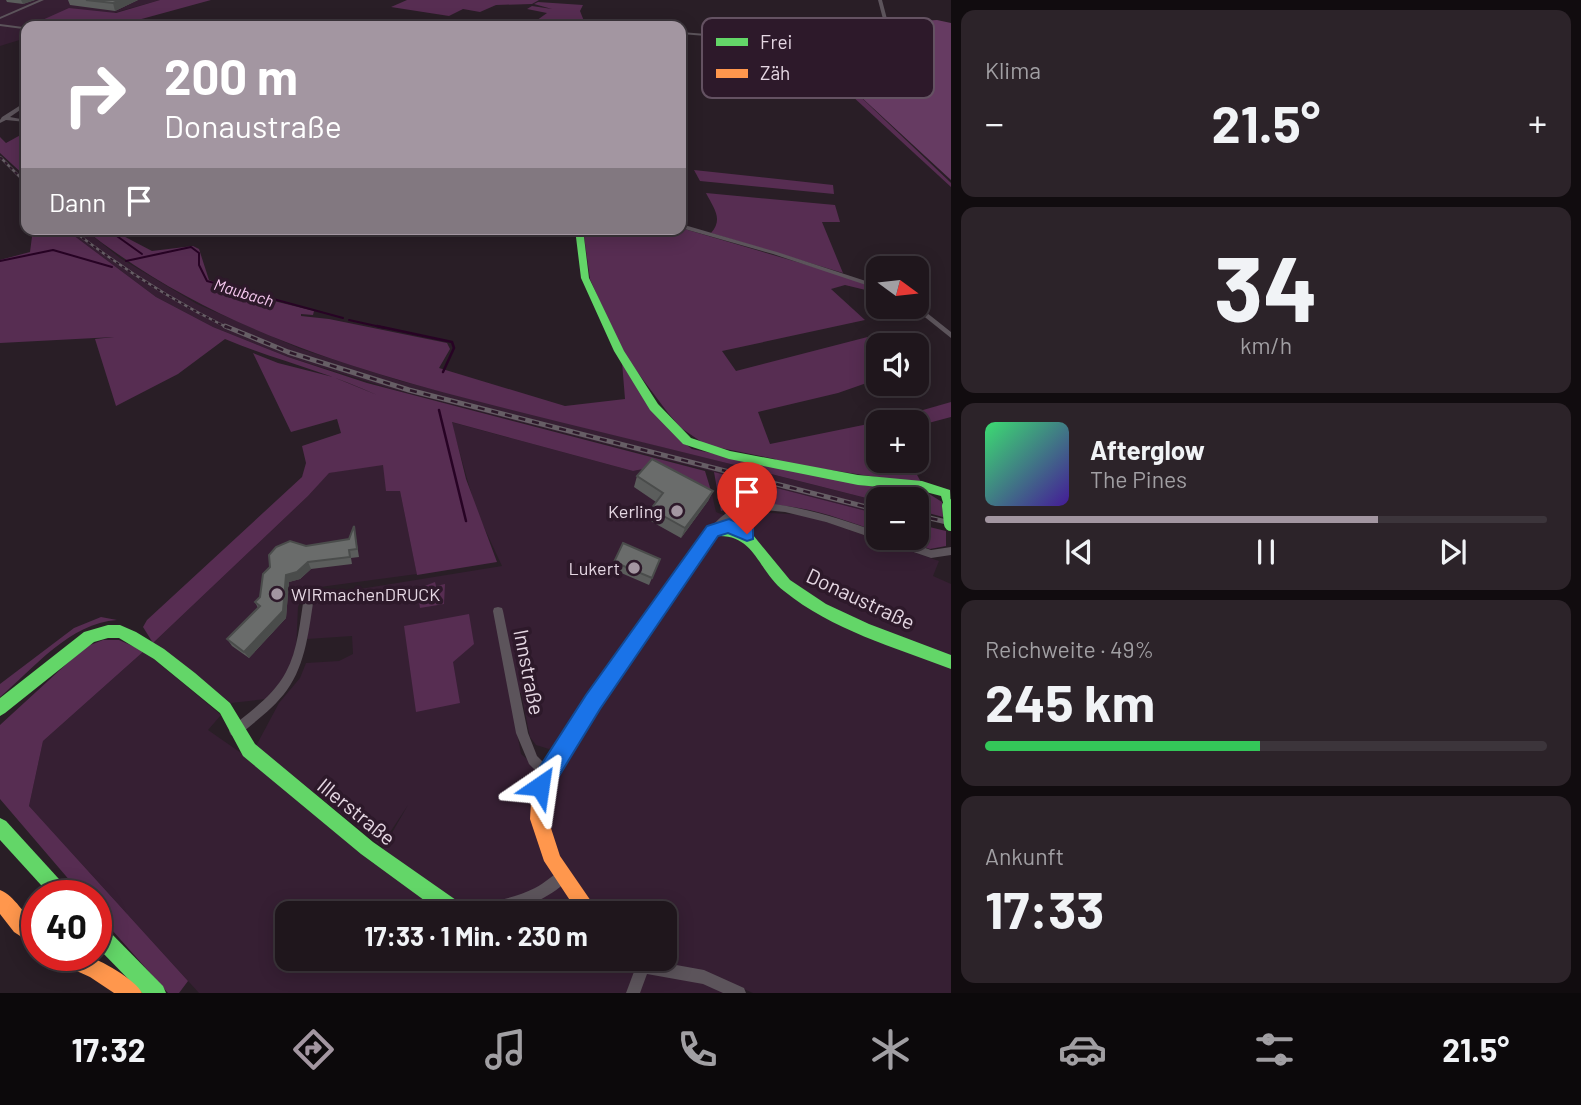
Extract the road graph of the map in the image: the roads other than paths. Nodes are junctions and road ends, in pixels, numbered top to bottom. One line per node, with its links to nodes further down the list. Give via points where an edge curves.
1 (42, 0): 3 (street)
2 (880, 0): 4 (street)
3 (0, 18)
4 (885, 18)
5 (0, 25): 6 (street)
6 (21, 28)
7 (21, 108): 9 (street)
8 (21, 120): 9 (street)
9 (2, 121)
10 (686, 227): 12 (street)
11 (580, 235): 15 (street, bridge, via 585,278 619,351 654,407 687,441 729,455 858,481 934,489 946,493)
12 (866, 283)
13 (929, 318): 14 (street)
14 (951, 336)
15 (951, 524)
16 (713, 531): 17 (street, via 733,512 764,507 802,511); 22 (street, Donaustraße, via 729,526 741,529 782,581 812,603); 27 (street)
17 (866, 531)
18 (921, 550): 19 (street, via 932,554)
19 (951, 551)
20 (309, 597): 26 (street, via 302,649 291,677 272,701)
21 (498, 611): 27 (street, Innstraße, via 522,733 533,760)
22 (951, 662)
23 (29, 687): 24 (street, Illerstraße); 25 (street, Illerstraße); 26 (street, Illerstraße, via 89,636 121,632 148,646 227,710)
24 (0, 708)
25 (0, 716)
26 (235, 731): 32 (street, Illerstraße, via 249,750)
27 (547, 774): 29 (street, via 540,786 539,819)
28 (0, 827): 30 (street)
29 (563, 876): 33 (street, via 550,889); 34 (street)
30 (48, 880)
31 (0, 899): 35 (street)
32 (437, 901)
33 (515, 901)
34 (582, 901)
35 (21, 921)
36 (112, 948): 41 (street)
37 (99, 971): 40 (street)
38 (638, 971): 42 (street)
39 (677, 971): 43 (street)
40 (132, 993)
41 (156, 993)
42 (633, 993)
43 (739, 993)

